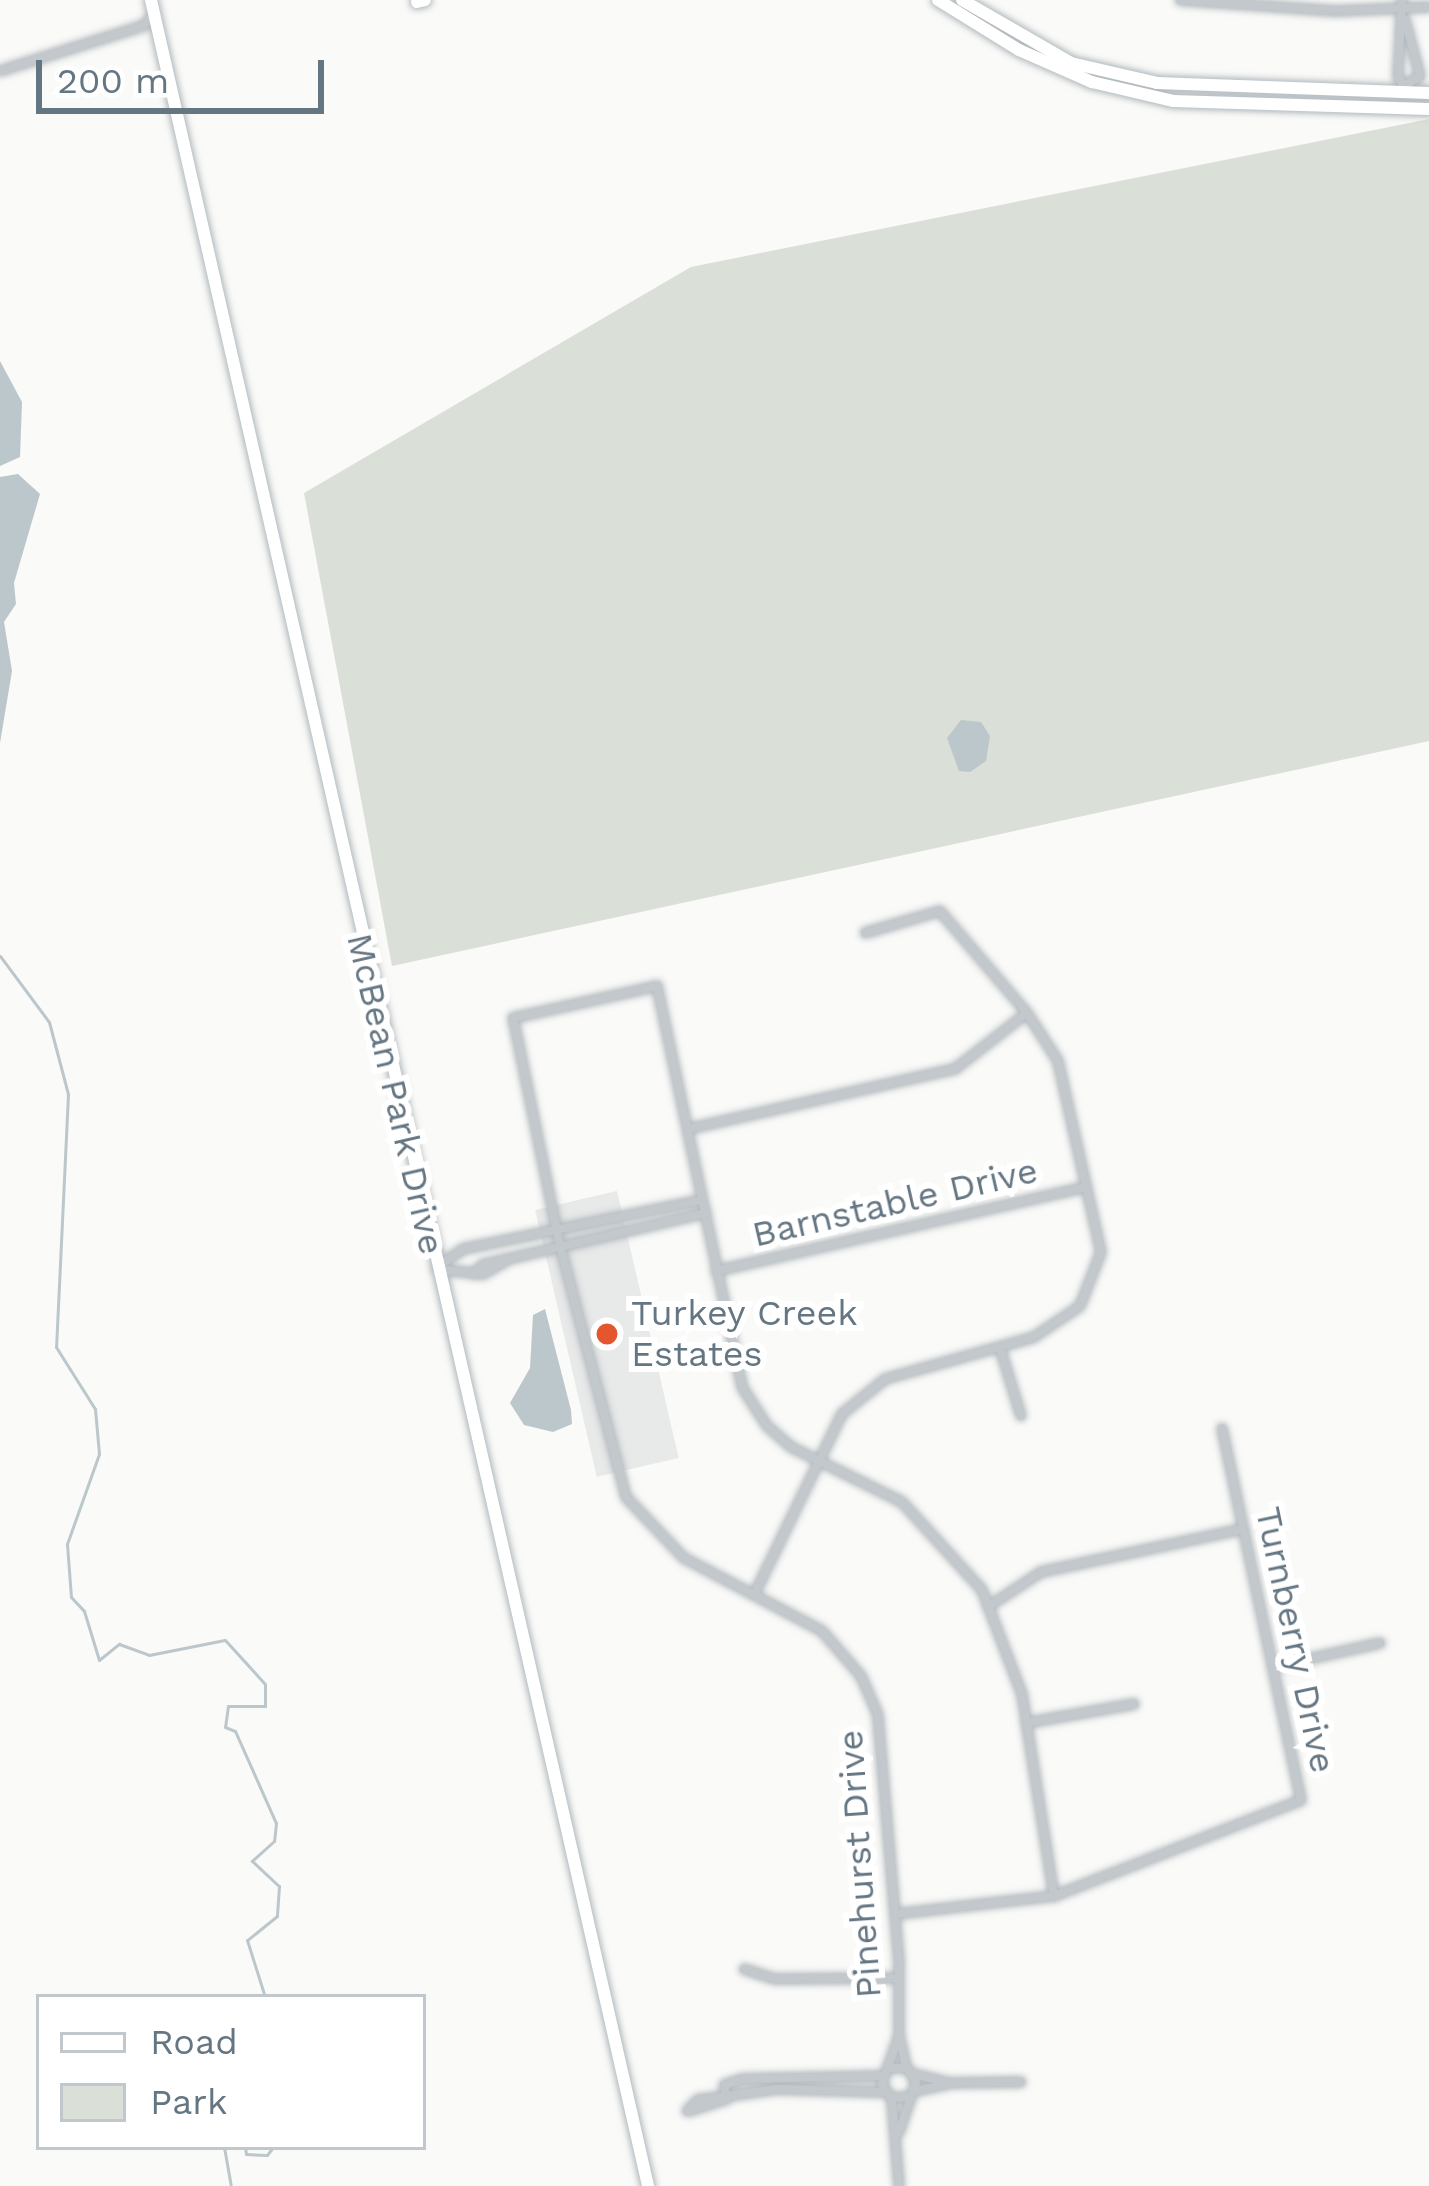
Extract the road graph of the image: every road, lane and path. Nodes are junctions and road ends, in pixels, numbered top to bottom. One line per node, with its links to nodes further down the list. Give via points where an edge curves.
1 (151, 0): 7 (main road, McBean Park Drive)
2 (938, 0): 12 (main road, via 1019,50 1113,87 1174,100)
3 (962, 0): 12 (main road, via 1071,63 1157,83)
4 (1180, 0): 6 (street)
5 (1429, 8): 6 (street)
6 (1404, 9): 8 (street); 9 (street)
7 (154, 15): 10 (street, via 142,26); 24 (main road, McBean Park Drive)
8 (1414, 45): 9 (street); 12 (street, via 1420,76)
9 (1401, 46): 12 (street, via 1398,77)
10 (0, 71)
11 (1429, 93): 12 (main road)
12 (1408, 95): 13 (main road)
13 (1429, 109)
14 (865, 933): 15 (street, via 940,911)
15 (1027, 1013): 16 (street, via 955,1069); 17 (street, via 1058,1061)
16 (688, 1129): 18 (street); 20 (street, Pinehurst Drive, via 657,986 513,1018)
17 (1086, 1187): 25 (street, Barnstable Drive); 26 (street, via 1101,1252 1080,1306)
18 (703, 1200): 19 (street); 20 (street)
19 (706, 1214): 22 (street); 25 (street)
20 (557, 1235): 21 (street); 22 (street, Pinehurst Drive)
21 (506, 1244): 23 (street); 24 (street, via 463,1250)
22 (560, 1246): 23 (street); 31 (street, Pinehurst Drive, via 626,1497 671,1549)
23 (509, 1259): 24 (street, via 497,1271)
24 (435, 1269): 51 (main road, McBean Park Drive)
25 (716, 1271): 29 (street, via 752,1409)
26 (1000, 1348): 27 (street); 29 (street, via 885,1379 842,1414)
27 (1021, 1416)
28 (1222, 1428): 30 (street, Turnberry Drive)
29 (819, 1462): 31 (street); 32 (street, via 902,1502)
30 (1244, 1529): 32 (street, via 1041,1572); 34 (street, Turnberry Drive)
31 (755, 1593): 38 (street, Pinehurst Drive, via 822,1631 870,1696 882,1735)
32 (988, 1606): 36 (street)
33 (1380, 1642): 34 (street)
34 (1273, 1667): 37 (street, Turnberry Drive, via 1301,1800)
35 (1134, 1704): 36 (street)
36 (1025, 1723): 37 (street)
37 (1054, 1896): 38 (street, Turnberry Drive)
38 (896, 1914): 40 (street, Pinehurst Drive)
39 (744, 1969): 40 (street, via 775,1979)
40 (899, 1978): 41 (street, Pinehurst Drive)
41 (899, 2036): 42 (street, Pinehurst Drive); 43 (street, Pinehurst Drive)
42 (910, 2071): 43 (street); 45 (street); 46 (street, Pinehurst Drive)
43 (887, 2072): 47 (street, Pinehurst Drive); 48 (street, via 724,2085)
44 (1021, 2082): 45 (street)
45 (948, 2083): 46 (street)
46 (911, 2094): 47 (street); 50 (street, Pinehurst Drive)
47 (888, 2095): 48 (street, via 777,2089); 50 (street, Pinehurst Drive)
48 (727, 2098): 49 (street)
49 (687, 2111)
50 (899, 2132): 52 (street)
51 (648, 2186)
52 (899, 2186)

